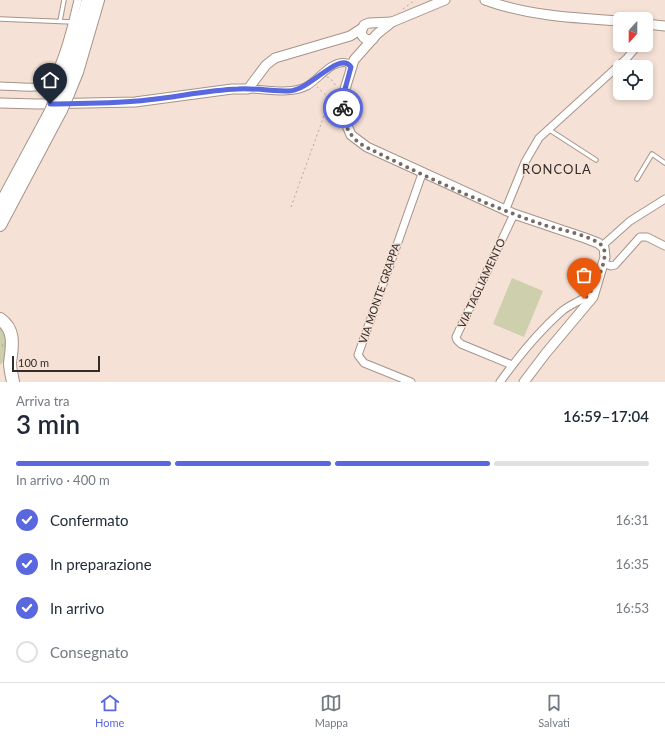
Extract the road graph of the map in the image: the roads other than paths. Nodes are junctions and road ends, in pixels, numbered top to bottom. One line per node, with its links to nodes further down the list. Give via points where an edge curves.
1 (64, 0): 9 (lane)
2 (78, 0): 10 (street)
3 (88, 0): 20 (highway)
4 (98, 0): 20 (highway, via 77,72)
5 (445, 0): 11 (street)
6 (485, 0): 8 (street, via 515,10 544,15)
7 (0, 19): 9 (lane)
8 (613, 20)
9 (60, 21): 10 (lane)
10 (73, 22): 18 (street, via 54,76 44,86)
11 (392, 22): 12 (street); 15 (street)
12 (374, 24): 15 (street, via 378,28); 15 (street, via 366,23)
13 (665, 26): 14 (street)
14 (653, 27)
15 (367, 38): 17 (street); 19 (street, via 350,36 275,58 266,65)
16 (632, 52): 23 (street)
17 (351, 67): 19 (street, via 340,62 313,82 294,91); 26 (street, via 343,108 345,124 350,133 361,144)
18 (0, 86)
19 (248, 89): 21 (street, via 131,102)
20 (63, 94): 22 (highway, bridge)
21 (0, 103)
22 (56, 111): 29 (highway); 31 (highway)
23 (547, 129): 24 (lane); 30 (street, via 530,152)
24 (596, 160)
25 (665, 163): 27 (lane, via 652,154)
26 (422, 174): 30 (street); 41 (street, VIA MONTE GRAPPA, via 358,355 364,363)
27 (637, 179)
28 (665, 199): 32 (street, via 630,221)
29 (0, 206)
30 (510, 212): 32 (street, via 582,236); 38 (street, VIA TAGLIAMENTO, via 456,337 461,344)
31 (0, 225)
32 (602, 246): 34 (street, via 605,254)
33 (665, 246): 34 (street, via 647,237 640,237 615,265)
34 (603, 263): 35 (street)
35 (596, 281): 38 (street, via 587,296 560,312); 43 (street, via 594,297)
36 (0, 319): 37 (highway, via 5,322 13,342)
37 (10, 364): 39 (highway); 40 (highway)
38 (512, 365): 42 (street)
39 (0, 373)
40 (13, 382)
41 (411, 382)
42 (500, 382)
43 (524, 382)

